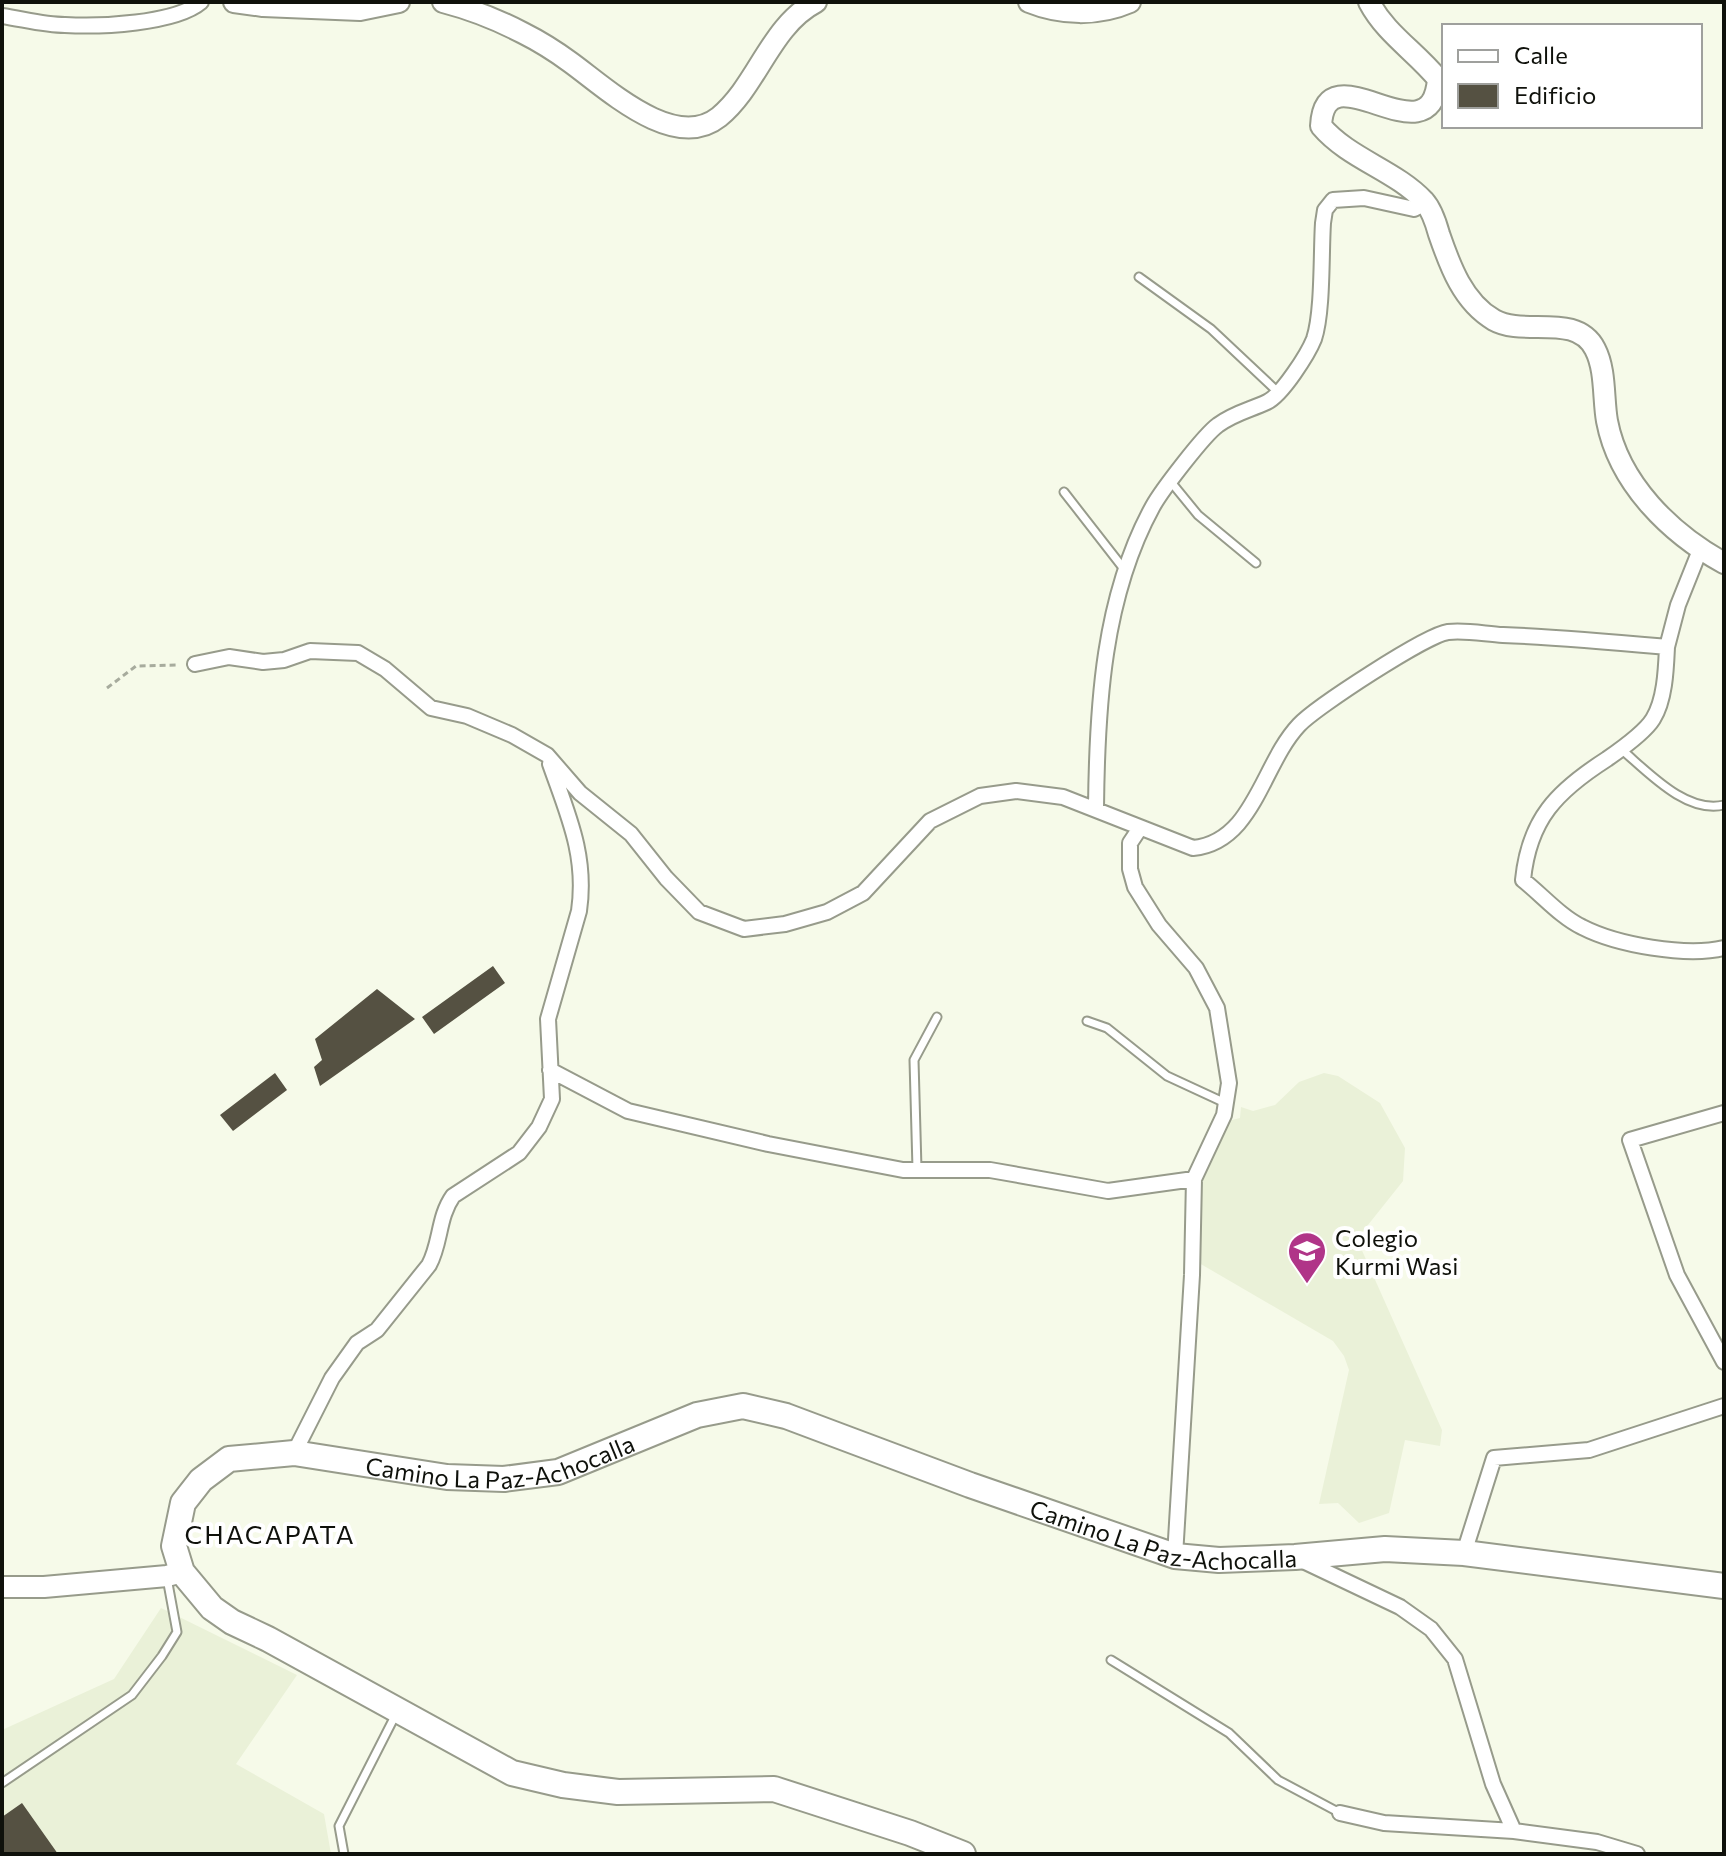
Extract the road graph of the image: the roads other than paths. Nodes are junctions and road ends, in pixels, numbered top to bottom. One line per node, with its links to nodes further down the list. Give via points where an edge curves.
1 (201, 2): 9 (street, via 175,15 128,22 64,25)
2 (234, 2): 3 (main road, via 360,10)
3 (399, 2)
4 (443, 2): 5 (main road, via 522,32 637,112 698,127 733,102 774,42)
5 (816, 2)
6 (1029, 2): 7 (main road, via 1078,13)
7 (1130, 2)
8 (1369, 2): 10 (main road, via 1398,42 1438,79 1436,96 1424,109 1404,113 1347,94 1322,111 1321,126 1335,142)
9 (2, 16)
10 (1426, 203): 12 (street, via 1414,209 1364,198 1333,200 1325,210 1313,340); 15 (main road, via 1452,272 1471,300 1495,321 1569,329 1595,348 1608,425 1622,461 1644,499)
11 (1139, 277): 12 (lane, via 1211,329)
12 (1279, 393): 13 (street, via 1214,428)
13 (1171, 482): 16 (lane, via 1198,515); 18 (street, via 1154,504)
14 (1064, 492): 18 (lane)
15 (1700, 550): 17 (main road); 19 (street)
16 (1256, 563)
17 (1724, 563)
18 (1126, 571): 24 (street, via 1116,600 1097,723)
19 (1667, 647): 21 (street, via 1666,677 1653,719); 25 (street, via 1447,632 1423,642 1300,724 1226,837 1193,848)
20 (195, 664): 22 (street, via 229,657 284,660 310,651 358,653 431,708 467,716)
21 (1621, 749): 23 (lane, via 1669,791 1711,808); 26 (street, via 1581,775 1543,813 1523,880 1581,927 1623,941 1703,953)
22 (547, 755): 24 (street, via 580,793 631,834 699,912 744,929 827,912 863,893 930,821 980,796 1016,791); 29 (street, via 578,844 581,894 548,1019)
23 (1724, 805)
24 (1096, 808): 25 (street)
25 (1140, 828): 30 (street, via 1130,843 1135,887 1196,968 1217,1008 1229,1083)
26 (1724, 948)
27 (937, 1017): 32 (lane, via 914,1060)
28 (1087, 1021): 30 (lane, via 1107,1028 1167,1076 1221,1101)
29 (550, 1070): 32 (street, via 628,1111 768,1144); 36 (street, via 552,1099 539,1127 519,1153 453,1196 429,1265 377,1330 357,1343 332,1378)
30 (1225, 1108): 33 (street)
31 (1724, 1113): 34 (street, via 1630,1140 1677,1275)
32 (917, 1169): 33 (street, via 990,1170 1108,1191)
33 (1194, 1179): 38 (street)
34 (1724, 1362)
35 (1724, 1406): 37 (street, via 1589,1450 1494,1458)
36 (294, 1453): 38 (main road, Camino La Paz-Achocalla, via 447,1477 504,1479 558,1472 697,1415 743,1406 786,1416); 40 (main road, Camino La Paz-Achocalla, via 229,1459 201,1480 183,1503)
37 (1464, 1553): 39 (main road, Camino La Paz-Achocalla, via 1385,1549); 41 (main road, Camino La Paz-Achocalla)
38 (1175, 1556): 39 (main road, Camino La Paz-Achocalla)
39 (1295, 1557): 47 (street, via 1400,1607 1431,1629 1455,1659 1493,1784)
40 (174, 1574): 42 (main road); 44 (main road, via 232,1622); 45 (lane, via 177,1632 132,1695)
41 (1724, 1586)
42 (2, 1587)
43 (1111, 1660): 46 (lane, via 1229,1733 1278,1780)
44 (398, 1710): 48 (lane, via 339,1826); 49 (main road, via 512,1773 618,1792 774,1789)
45 (2, 1783)
46 (1340, 1813): 47 (street, via 1384,1823)
47 (1514, 1831): 50 (street, via 1597,1842)
48 (344, 1854)
49 (963, 1854)
50 (1637, 1854)

